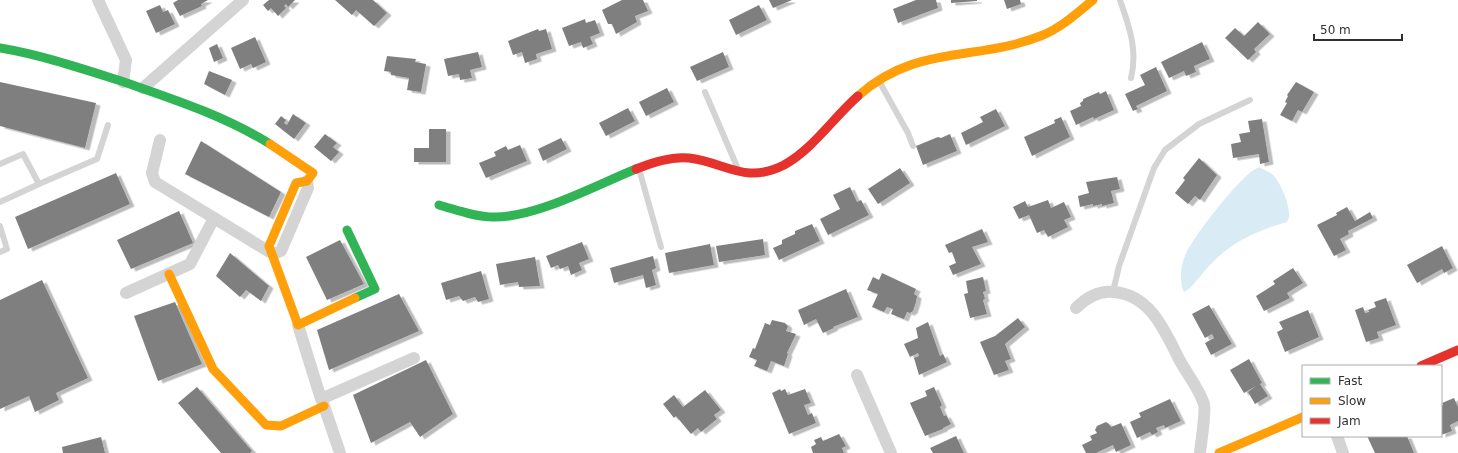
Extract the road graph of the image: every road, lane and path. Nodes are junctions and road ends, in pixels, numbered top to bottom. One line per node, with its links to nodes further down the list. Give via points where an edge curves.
1 (98, 0): 8 (street, via 126,60)
2 (243, 0): 9 (street)
3 (1093, 0): 7 (street, via 1066,22 1042,35 1012,45 932,57)
4 (1120, 0): 6 (lane, via 1134,44)
5 (0, 48): 8 (street, via 71,65)
6 (1131, 78)
7 (878, 80): 14 (lane); 17 (street, via 861,92 786,164 757,174)
8 (123, 82): 9 (street)
9 (143, 88): 18 (street, via 226,119 256,135)
10 (705, 92): 17 (lane)
11 (1250, 100): 29 (lane, via 1199,124 1165,150 1154,168 1119,266)
12 (108, 125): 19 (lane, via 97,159)
13 (160, 140): 22 (street, via 152,173 156,182)
14 (912, 146)
15 (0, 164): 19 (lane, via 24,154)
16 (638, 168): 17 (street, via 664,159 680,158 707,163); 21 (street, via 524,213 498,217 471,214); 25 (lane)
17 (740, 174)
18 (310, 177): 27 (street, via 308,188 281,251)
19 (39, 184): 20 (lane)
20 (0, 202)
21 (439, 205)
22 (214, 218): 27 (street); 28 (street, via 190,264)
23 (0, 226): 26 (lane, via 7,249)
24 (347, 230): 32 (street, via 375,289)
25 (661, 247)
26 (0, 252)
27 (273, 254): 32 (street)
28 (169, 274): 30 (street); 37 (street, via 213,369 266,425 281,426)
29 (1114, 292): 31 (street, via 1101,292); 42 (street, via 1122,292 1141,300 1147,306 1165,333 1204,405)
30 (126, 293)
31 (1076, 308)
32 (298, 324): 37 (street)
33 (1458, 350): 35 (street)
34 (414, 358): 37 (street)
35 (1422, 365)
36 (857, 375): 41 (street)
37 (323, 403): 40 (street)
38 (1302, 417): 43 (street)
39 (1337, 437): 44 (street)
40 (340, 453)
41 (891, 453)
42 (1200, 453)
43 (1219, 453)
44 (1343, 453)

